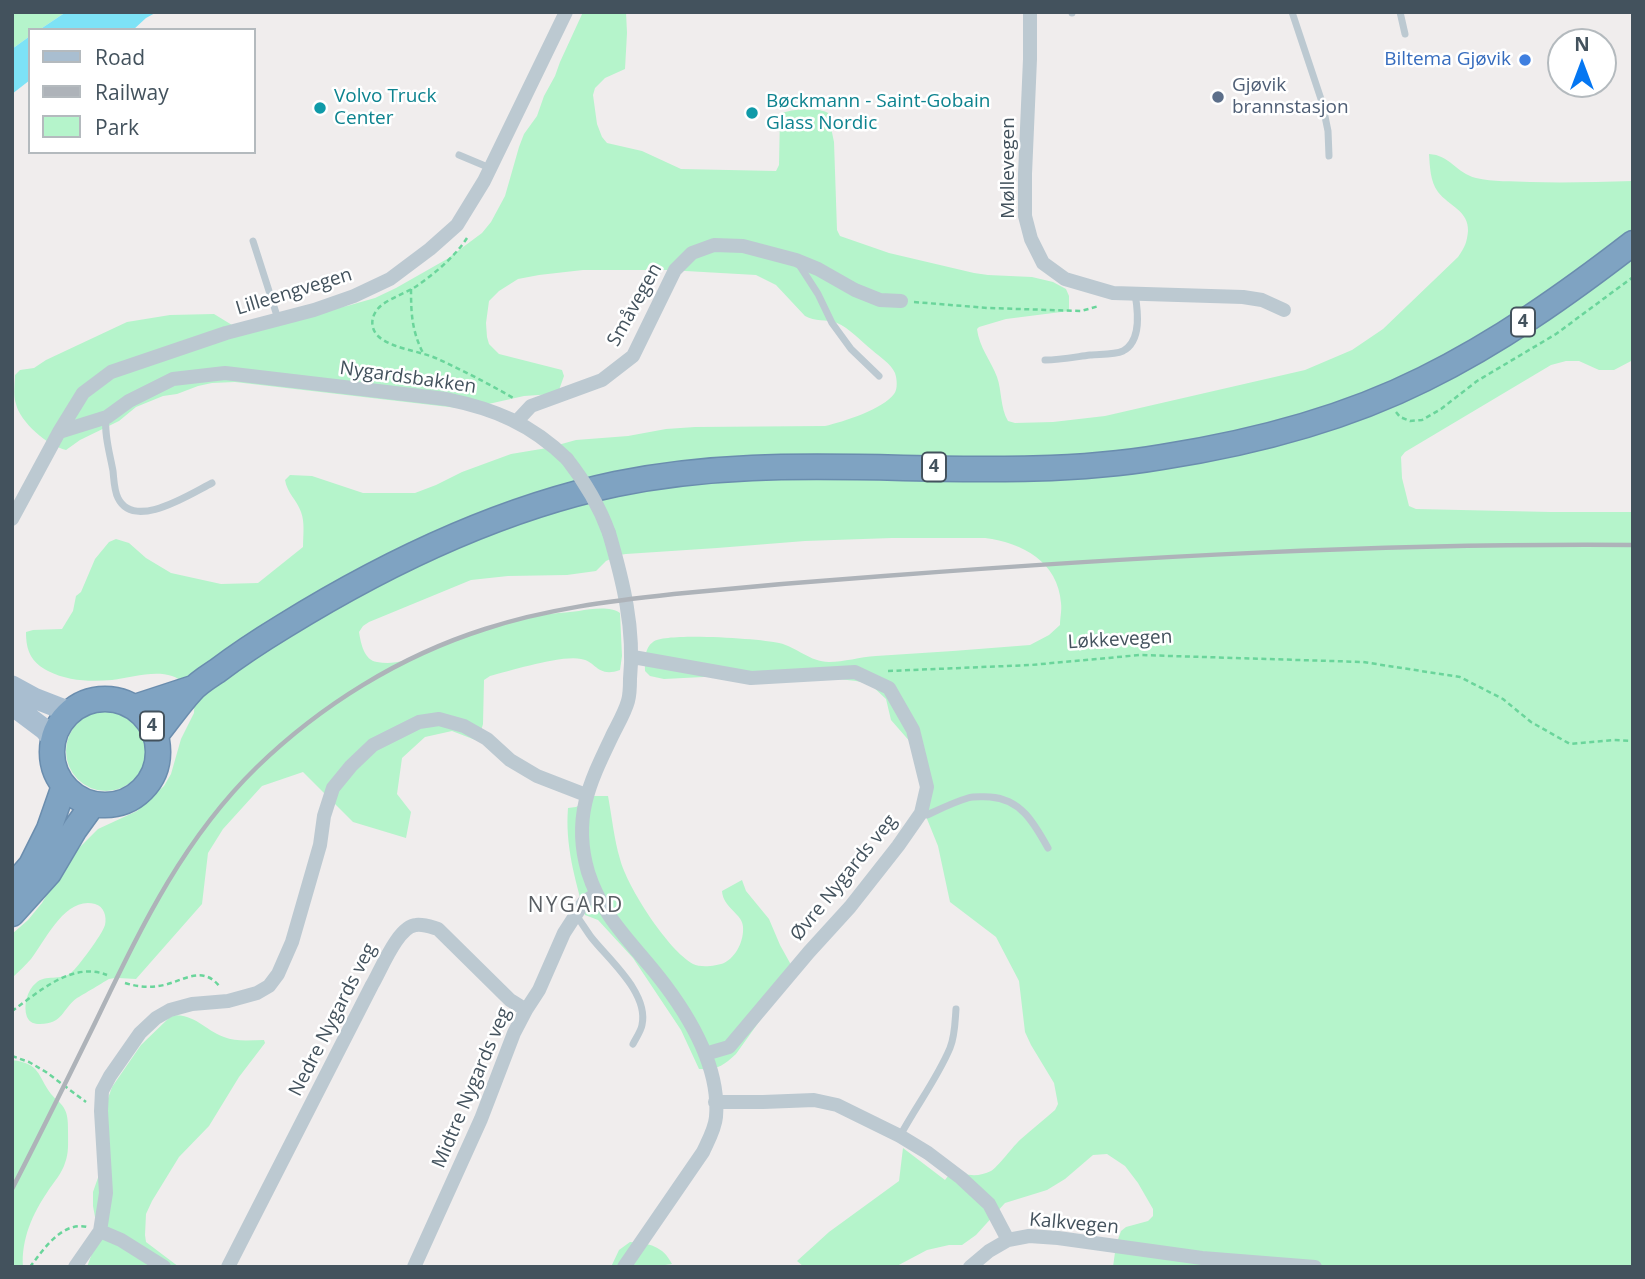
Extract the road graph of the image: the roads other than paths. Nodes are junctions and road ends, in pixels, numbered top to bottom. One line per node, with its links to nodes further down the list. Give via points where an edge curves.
1 (566, 12): 8 (street, Lilleengvegen)
2 (1030, 12): 12 (street, Møllevegen, via 1025,216 1031,239 1043,262 1065,279 1113,293)
3 (1292, 12): 7 (lane, via 1322,102)
4 (1400, 12): 5 (lane)
5 (1405, 34)
6 (459, 155): 8 (lane)
7 (1329, 156)
8 (490, 168): 15 (street, Lilleengvegen, via 457,225 390,279 354,296)
9 (253, 241): 15 (lane)
10 (1633, 243): 25 (highway, 4, via 1557,300 1464,358 1372,402 1292,429 1193,452 1109,464 750,468 614,485 494,521 385,569 270,634)
11 (796, 260): 13 (street, Småvegen, via 880,300); 17 (lane, via 850,349); 19 (street, Småvegen, via 743,246 714,245 692,253 675,270 633,356 602,380 539,402)
12 (1135, 294): 14 (street, Møllevegen, via 1243,297); 16 (lane, via 1136,327 1123,351)
13 (901, 301)
14 (1284, 310)
15 (278, 319): 20 (street, Lilleengvegen, via 111,372 83,393)
16 (1045, 360)
17 (879, 376)
18 (107, 417): 19 (street, Nygardsbakken, via 173,379 225,373 446,399); 20 (street, Nygardsbakken); 21 (lane, via 116,490 129,509 155,510)
19 (517, 421): 23 (street, Nygardsbakken, bridge, via 567,459 597,503 629,612)
20 (59, 432): 22 (street, Lilleengvegen)
21 (212, 483)
22 (14, 511)
23 (632, 657): 32 (street, Nygardsbakken, via 628,701); 34 (street, Øvre Nygards veg, via 751,678 855,672 889,688 913,730 926,787)
24 (12, 686): 28 (main road)
25 (193, 688): 27 (highway, 4); 29 (highway, 4)
26 (12, 705): 30 (main road)
27 (135, 707): 28 (highway, 4, via 108,698 94,699); 29 (highway, 4)
28 (70, 712): 30 (highway)
29 (156, 735): 33 (highway, 4, via 157,767 139,794 125,802)
30 (53, 739): 31 (highway, via 54,769)
31 (64, 786): 33 (highway); 36 (highway, via 31,865)
32 (586, 795): 37 (street, Nygardsbakken, via 584,854); 46 (street, via 537,776 487,739 439,719 419,722 373,745 333,788 292,942 269,986 228,1001 170,1010 140,1033 110,1076 102,1091 106,1193)
33 (93, 804): 38 (highway, via 49,873)
34 (921, 813): 35 (lane, via 927,815 968,798 1002,798 1025,814); 43 (street, Øvre Nygards veg, via 850,907 729,1047)
35 (1048, 848)
36 (12, 887)
37 (596, 894): 39 (street, Midtre Nygards veg); 43 (street, Nygardsbakken, via 610,919 666,985)
38 (12, 914)
39 (575, 915): 41 (street, Midtre Nygards veg); 42 (lane, via 637,996 642,1024)
40 (956, 1009): 45 (lane, via 950,1047)
41 (526, 1010): 50 (street, Nedre Nygards veg, via 438,929 407,928 372,985); 51 (street, Midtre Nygards veg)
42 (633, 1044)
43 (705, 1054): 44 (street, Nygardsbakken)
44 (715, 1102): 45 (street, Kalkvegen, via 814,1100 837,1105); 52 (street, Nygardsbakken, via 713,1131 703,1152)
45 (900, 1136): 47 (street, Kalkvegen, via 961,1178 989,1204)
46 (100, 1231): 48 (street); 49 (street)
47 (1008, 1240): 53 (street); 54 (street, Kalkvegen, via 1058,1238 1202,1258)
48 (75, 1267)
49 (164, 1267)
50 (228, 1267)
51 (414, 1267)
52 (624, 1267)
53 (970, 1267)
54 (1315, 1267)

